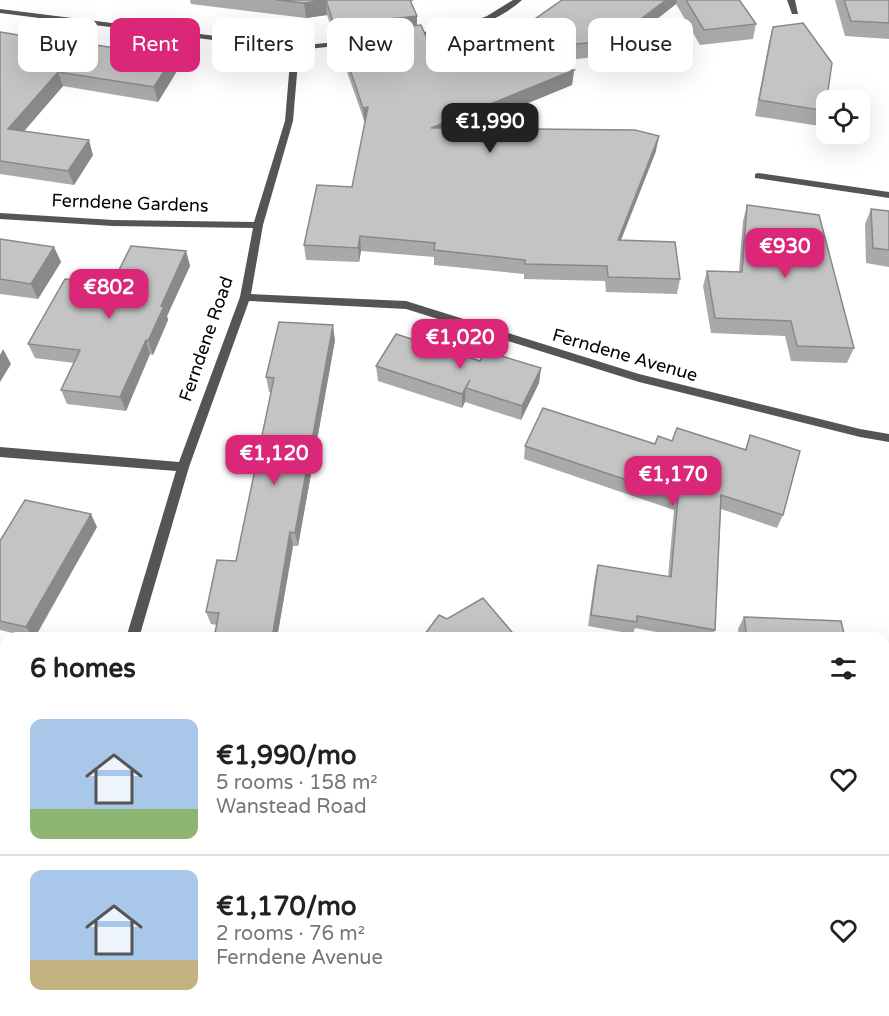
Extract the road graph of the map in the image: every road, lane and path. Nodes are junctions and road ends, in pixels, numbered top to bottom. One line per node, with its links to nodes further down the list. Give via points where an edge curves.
1 (518, 0): 5 (street, via 490,18 459,29)
2 (791, 0): 4 (street)
3 (0, 11): 6 (street)
4 (795, 12)
5 (414, 35)
6 (212, 38)
7 (293, 72): 11 (street, Ferndene Road, via 289,121)
8 (758, 176): 9 (street)
9 (889, 195)
10 (0, 216): 11 (street, Ferndene Gardens, via 113,223)
11 (258, 225): 12 (street, Ferndene Road)
12 (244, 297): 13 (street, Ferndene Avenue, via 406,305 639,378); 15 (street, Ferndene Road)
13 (889, 438)
14 (0, 452): 15 (street)
15 (183, 467): 16 (street, Ferndene Road)
16 (134, 632)

